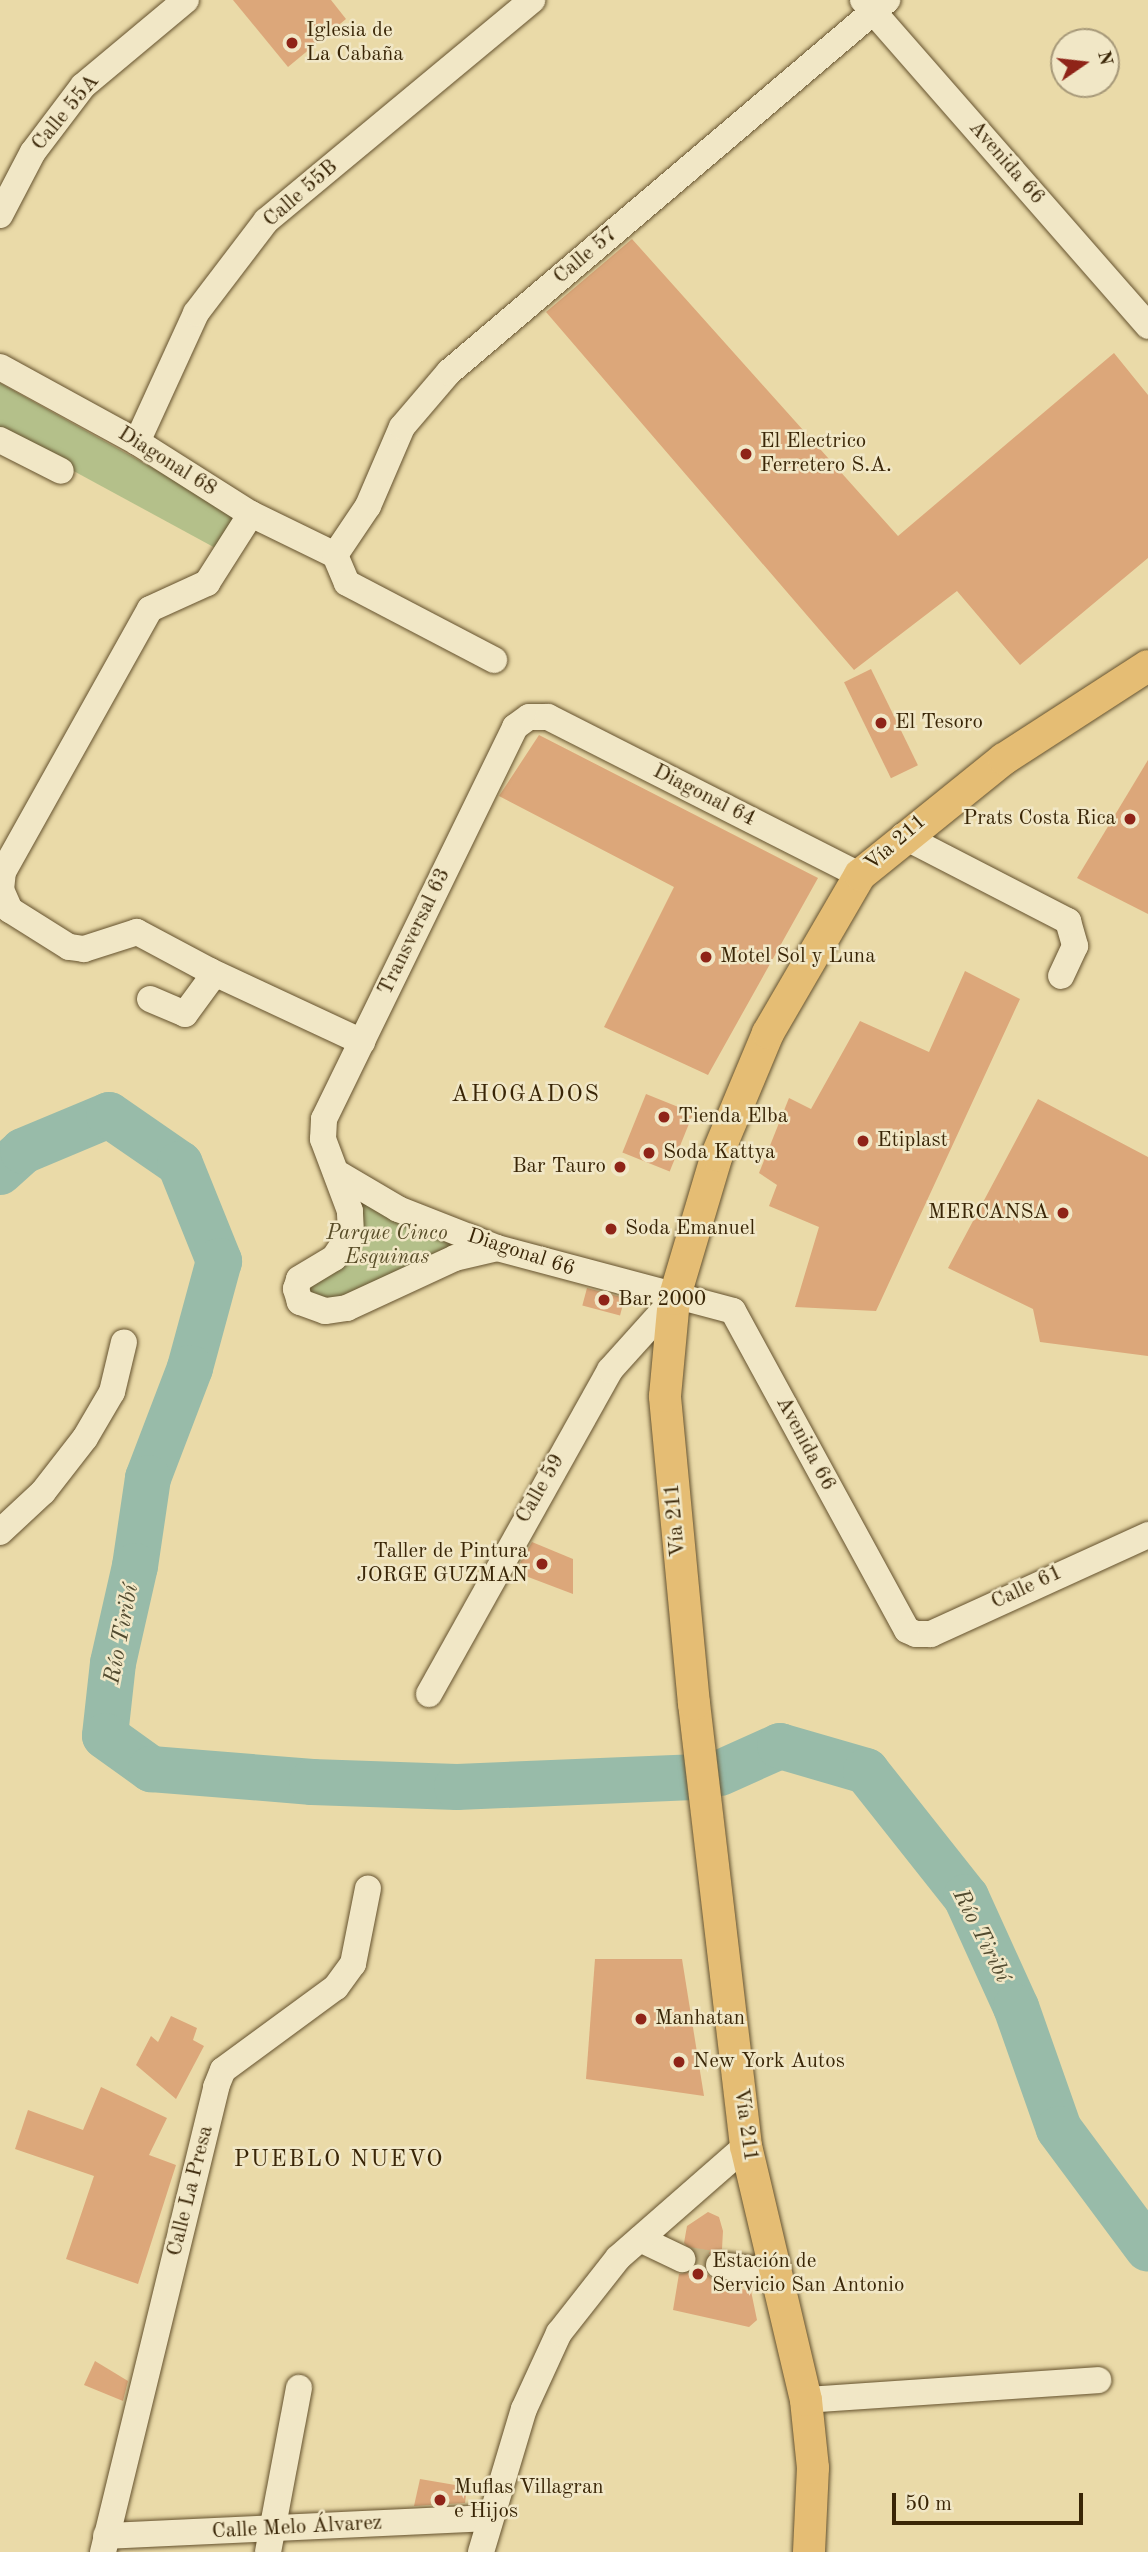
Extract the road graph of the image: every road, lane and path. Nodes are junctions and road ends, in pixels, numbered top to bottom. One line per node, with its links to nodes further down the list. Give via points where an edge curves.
1 (186, 0): 4 (street, Calle 55A, via 83,86 33,152)
2 (532, 0): 8 (street, Calle 55B, via 266,221 196,313)
3 (875, 4): 5 (street, Avenida 66); 11 (street, Calle 57, via 449,372 402,427 368,506)
4 (0, 215)
5 (1148, 326)
6 (0, 367): 8 (street, Diagonal 68)
7 (0, 440): 9 (street)
8 (136, 442): 10 (street, Diagonal 68)
9 (61, 471)
10 (251, 514): 11 (street, Diagonal 68); 17 (street, via 207,583 150,608 13,851)
11 (335, 555): 12 (street, via 347,583)
12 (494, 660)
13 (1148, 666): 15 (main road, Vía 211, via 1004,759)
14 (548, 717): 16 (street, Diagonal 64); 21 (street, Transversal 63, via 529,717 515,727)
15 (903, 836): 16 (main road, Vía 211); 19 (street, via 1068,921 1075,946)
16 (860, 875): 24 (main road, Vía 211, via 768,1032 717,1156)
17 (0, 890): 18 (street, via 10,910 69,947 84,949 138,932)
18 (210, 971): 20 (street, via 189,1012 180,1014); 21 (street)
19 (1061, 976)
20 (150, 999)
21 (362, 1042): 22 (street, Transversal 63, via 324,1119 323,1139)
22 (337, 1173): 23 (street, Diagonal 66, via 398,1209); 23 (street, Transversal 63, via 351,1233 334,1258 299,1279 300,1302 324,1311 347,1308 455,1258)
23 (496, 1248): 24 (street, Diagonal 66)
24 (674, 1299): 28 (street, Avenida 66, via 733,1311); 29 (street, Calle 59, via 610,1370); 31 (main road, Vía 211, via 665,1396 694,1704)
25 (124, 1342): 26 (street, via 112,1392 85,1438 43,1492)
26 (0, 1532)
27 (1148, 1535): 28 (street, Calle 61, via 931,1634)
28 (906, 1630)
29 (429, 1694)
30 (368, 1888): 41 (street, Calle La Presa, via 353,1964 336,1987 223,2070 216,2087)
31 (746, 2146): 32 (street); 35 (main road, Vía 211)
32 (640, 2239): 33 (street); 39 (street, via 618,2258 559,2333 524,2409)
33 (682, 2259)
34 (719, 2265): 35 (street)
35 (776, 2272): 38 (main road, Vía 211)
36 (1098, 2380): 38 (street)
37 (299, 2388): 40 (street)
38 (806, 2400): 43 (main road, Vía 211, via 813,2468)
39 (488, 2518): 40 (street, Calle Melo Álvarez); 42 (street)
40 (270, 2541): 41 (street, Calle Melo Álvarez)
41 (105, 2544)
42 (481, 2552)
43 (809, 2552)

